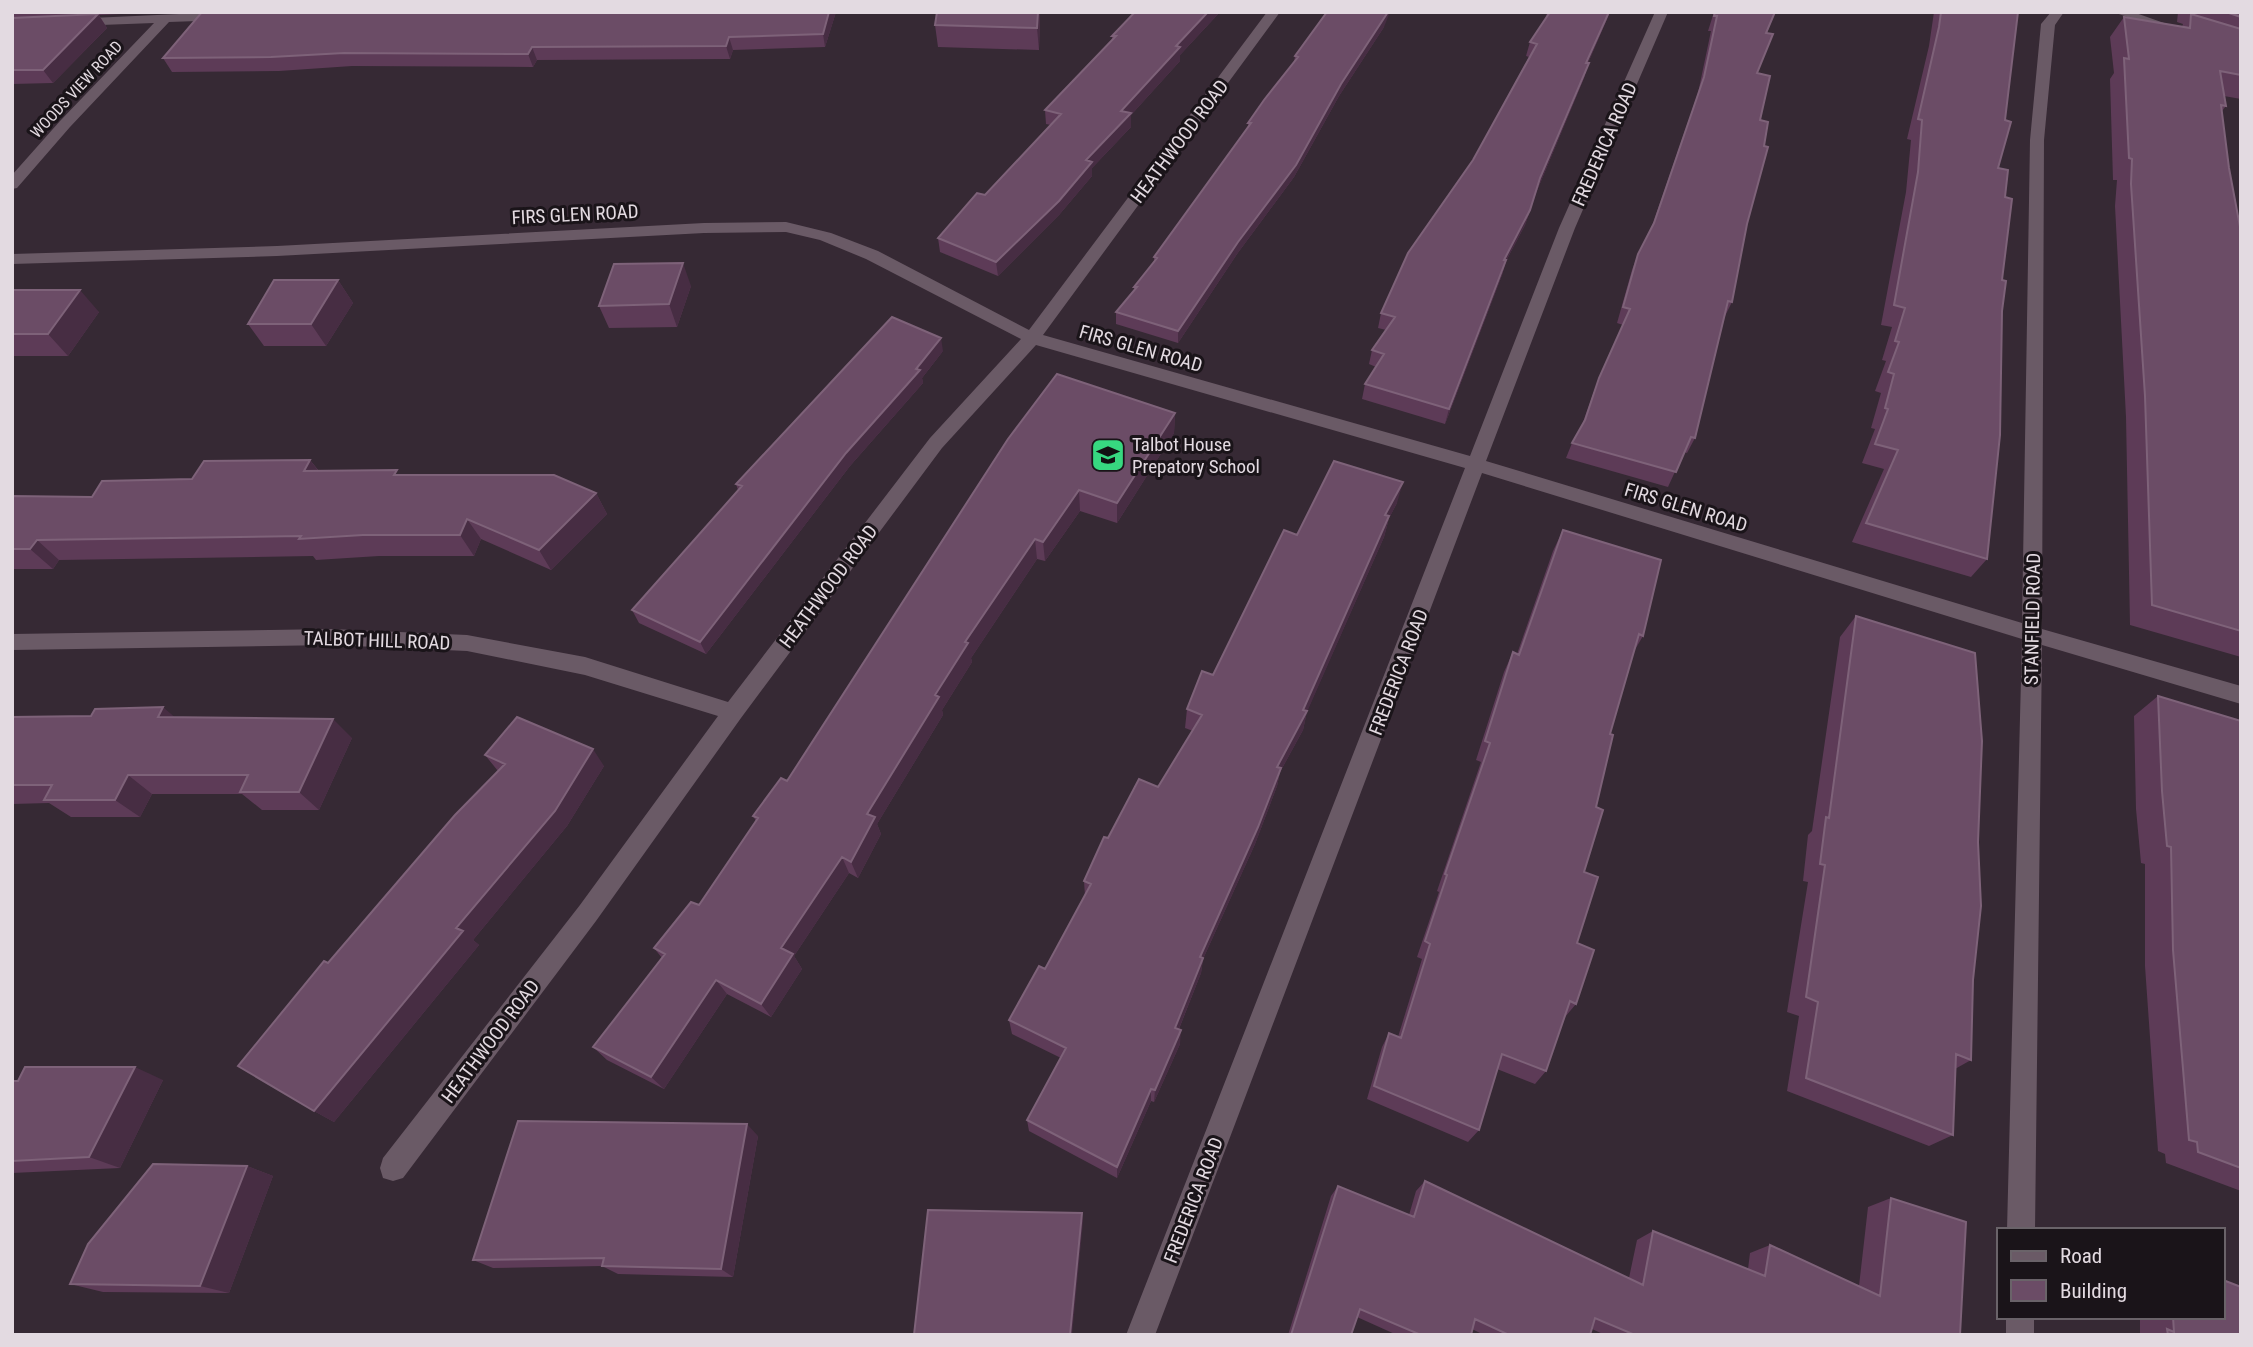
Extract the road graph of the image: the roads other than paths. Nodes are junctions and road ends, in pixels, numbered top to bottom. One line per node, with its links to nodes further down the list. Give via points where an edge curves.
1 (1274, 12): 11 (street, HEATHWOOD ROAD)
2 (1662, 12): 12 (street, FREDERICA ROAD, via 1567,228)
3 (2058, 12): 13 (street, STANFIELD ROAD, via 2048,24 2037,140)
4 (2119, 12): 8 (street)
5 (235, 16): 6 (street)
6 (166, 18): 7 (street); 9 (street, WOODS VIEW ROAD)
7 (64, 23)
8 (2192, 35)
9 (12, 185)
10 (12, 258): 11 (street, FIRS GLEN ROAD, via 277,251 786,227 825,236 872,255)
11 (1032, 338): 12 (street, FIRS GLEN ROAD); 16 (street, HEATHWOOD ROAD, via 936,443)
12 (1478, 466): 13 (street, FIRS GLEN ROAD); 19 (street, FREDERICA ROAD)
13 (2032, 634): 15 (street, FIRS GLEN ROAD); 18 (street, STANFIELD ROAD)
14 (12, 642): 16 (street, TALBOT HILL ROAD, via 331,636 467,643 585,666)
15 (2241, 695)
16 (733, 712): 17 (street, HEATHWOOD ROAD, via 588,913)
17 (393, 1168)
18 (2021, 1228)
19 (1140, 1335)

